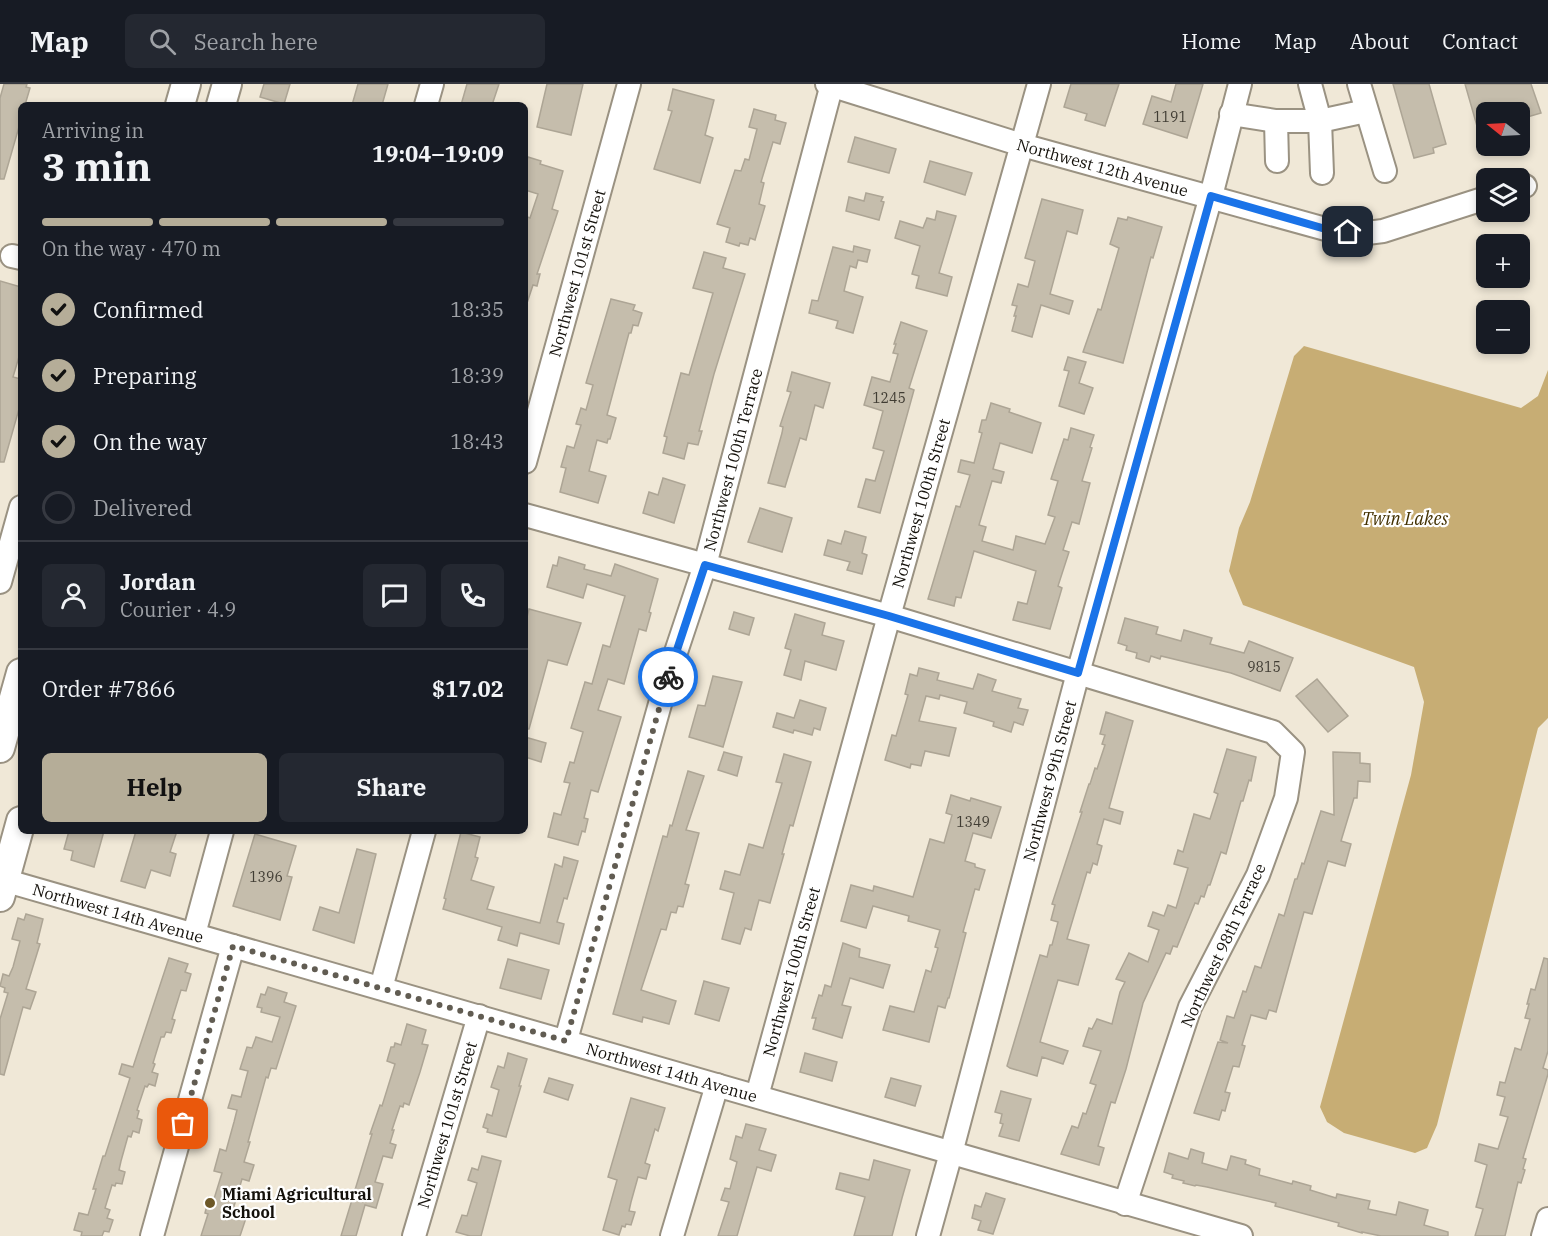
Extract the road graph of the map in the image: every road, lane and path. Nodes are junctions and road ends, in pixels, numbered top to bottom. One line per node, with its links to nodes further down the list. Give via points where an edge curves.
1 (186, 84): 10 (main road)
2 (227, 84): 11 (main road)
3 (432, 84): 12 (street)
4 (629, 84): 23 (street, Northwest 101st Street)
5 (830, 84): 17 (street, Northwest 12th Avenue); 26 (street, Northwest 100th Terrace)
6 (1039, 84): 17 (street, Northwest 100th Street)
7 (1239, 84): 14 (street, Northwest 99th Street)
8 (1310, 84): 16 (street)
9 (1359, 84): 13 (street)
10 (181, 102)
11 (222, 102)
12 (427, 102)
13 (1366, 111): 16 (street); 19 (street)
14 (1231, 114): 15 (street); 21 (street, Northwest 99th Street)
15 (1276, 121): 16 (street); 18 (street)
16 (1320, 121): 20 (street)
17 (1022, 145): 21 (street, Northwest 12th Avenue); 28 (street, Northwest 100th Street)
18 (1276, 161)
19 (1385, 171)
20 (1322, 173)
21 (1211, 196): 22 (street, Northwest 12th Avenue, via 1329,230 1367,233); 29 (street, Northwest 99th Street)
22 (1476, 201)
23 (528, 451)
24 (528, 516): 26 (street)
25 (18, 518): 27 (street)
26 (705, 565): 28 (street); 40 (street, Northwest 100th Terrace, via 667,679)
27 (0, 582)
28 (889, 616): 29 (street); 42 (street, Northwest 100th Street)
29 (1078, 673): 43 (street, Northwest 99th Street); 44 (street, Northwest 98th Terrace, via 1273,732 1293,752 1286,798 1258,875 1190,1007)
30 (18, 684): 31 (main road)
31 (0, 748)
32 (18, 831): 35 (main road)
33 (221, 834): 36 (street)
34 (423, 834): 38 (street)
35 (2, 885): 36 (street, Northwest 14th Avenue)
36 (194, 934): 37 (street, Northwest 14th Avenue)
37 (233, 946): 38 (street, Northwest 14th Avenue); 47 (street)
38 (381, 988): 39 (street, Northwest 14th Avenue)
39 (479, 1016): 40 (street, Northwest 14th Avenue); 48 (street, Northwest 101st Street)
40 (566, 1041): 41 (street, Northwest 14th Avenue)
41 (717, 1085): 42 (street, Northwest 14th Avenue); 49 (street)
42 (757, 1096): 43 (street, Northwest 14th Avenue)
43 (951, 1153): 44 (street, Northwest 14th Avenue); 50 (street, Northwest 99th Street)
44 (1125, 1204): 46 (street, Northwest 14th Avenue)
45 (1548, 1219): 52 (street)
46 (1190, 1229): 51 (street, Northwest 14th Avenue)
47 (152, 1236)
48 (414, 1236)
49 (672, 1236)
50 (928, 1236)
51 (1241, 1236)
52 (1543, 1236)

